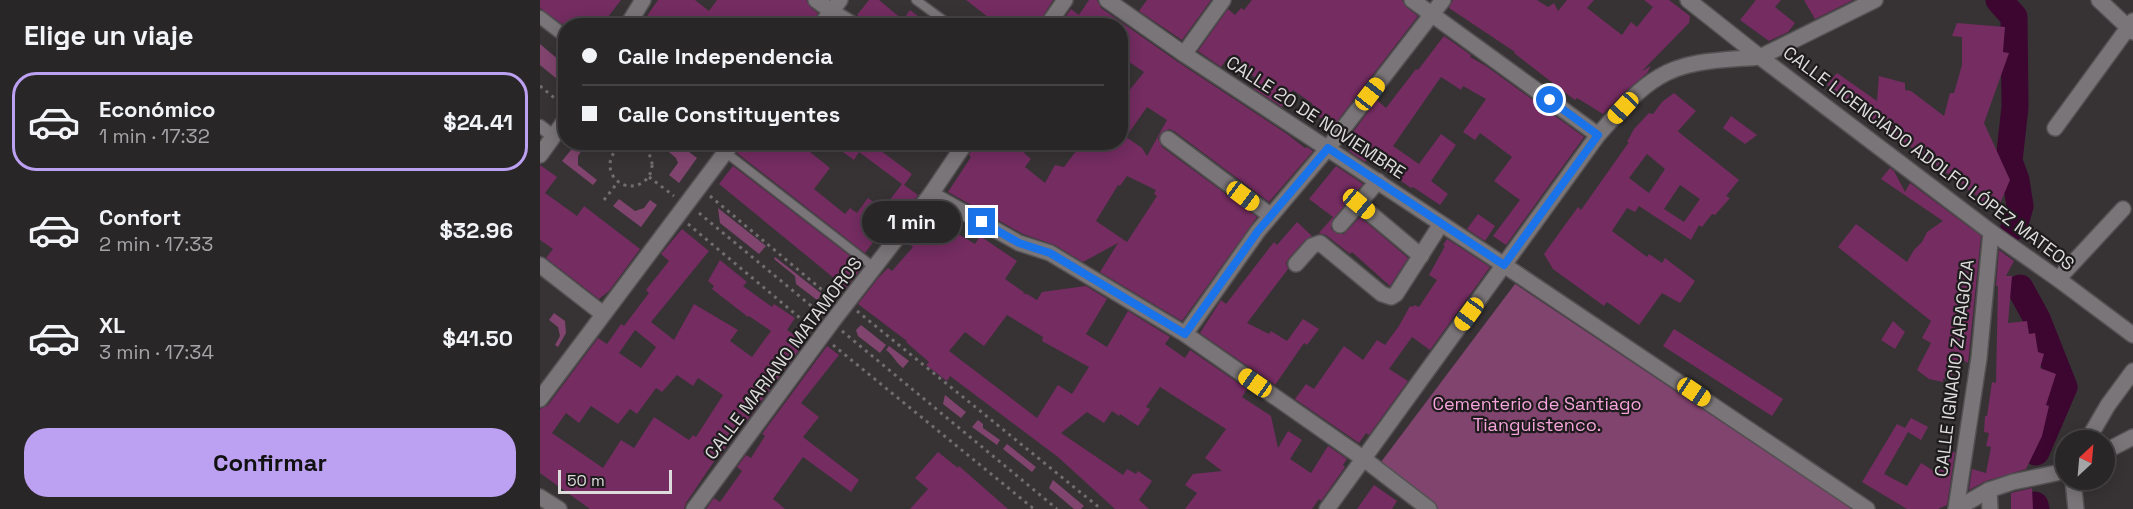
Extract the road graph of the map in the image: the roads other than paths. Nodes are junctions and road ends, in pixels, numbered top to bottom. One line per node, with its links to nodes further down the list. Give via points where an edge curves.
1 (643, 0): 15 (street)
2 (816, 0): 12 (street)
3 (916, 0): 18 (lane)
4 (1065, 0): 19 (street)
5 (1107, 0): 22 (street, CALLE 20 DE NOVIEMBRE)
6 (1223, 0): 22 (street)
7 (1412, 0): 13 (street)
8 (1443, 0): 13 (street)
9 (1688, 0): 23 (street)
10 (1875, 0): 23 (street)
11 (2099, 0): 20 (street)
12 (835, 5): 16 (street); 17 (street)
13 (1432, 14): 27 (street); 30 (street)
14 (540, 17): 21 (street)
15 (632, 18)
16 (826, 18)
17 (847, 18)
18 (940, 18)
19 (1053, 18)
20 (2131, 27): 25 (street)
21 (558, 31)
22 (1184, 54): 30 (street, CALLE 20 DE NOVIEMBRE)
23 (1760, 57): 27 (street, CALLE LICENCIADO ADOLFO LÓPEZ MATEOS, via 1688,65 1660,76 1634,96); 42 (street, CALLE LICENCIADO ADOLFO LÓPEZ MATEOS)
24 (540, 126): 28 (street)
25 (2055, 128)
26 (558, 129): 28 (street)
27 (1598, 135): 46 (street, CALLE LICENCIADO ADOLFO LÓPEZ MATEOS)
28 (553, 136): 34 (street)
29 (1168, 139): 39 (street)
30 (1328, 148): 35 (street, CALLE 20 DE NOVIEMBRE); 39 (street)
31 (727, 150): 49 (street)
32 (733, 150): 47 (lane)
33 (961, 150): 36 (street, CALLE MARIANO MATAMOROS)
34 (540, 155)
35 (1378, 181): 37 (street); 40 (street, CALLE 20 DE NOVIEMBRE)
36 (931, 194): 47 (street, CALLE MARIANO MATAMOROS); 50 (street, via 1019,243 1050,253)
37 (1359, 204): 41 (street); 43 (street)
38 (2123, 209): 48 (street)
39 (1270, 215): 50 (street)
40 (1441, 224): 43 (street); 46 (street, CALLE 20 DE NOVIEMBRE)
41 (1340, 225)
42 (1991, 232): 48 (street, CALLE LICENCIADO ADOLFO LÓPEZ MATEOS); 67 (street, CALLE IGNACIO ZARAGOZA, via 1979,358)
43 (1421, 256): 44 (street, via 1391,297 1382,294 1320,243 1312,246)
44 (1296, 264)
45 (540, 265): 49 (street)
46 (1504, 265): 57 (street, CALLE LICENCIADO ADOLFO LÓPEZ MATEOS); 66 (street)
47 (875, 268): 63 (street, CALLE MARIANO MATAMOROS)
48 (2058, 279): 51 (street, CALLE LICENCIADO ADOLFO LÓPEZ MATEOS)
49 (603, 314): 53 (street)
50 (1185, 334): 57 (street)
51 (2133, 335)
52 (2133, 371): 54 (street)
53 (540, 399)
54 (2093, 430)
55 (2133, 437): 56 (street)
56 (2115, 446)
57 (1364, 459): 64 (street, CALLE LICENCIADO ADOLFO LÓPEZ MATEOS); 65 (street)
58 (2055, 473): 59 (street)
59 (1989, 490): 67 (street); 68 (street)
60 (2074, 490): 69 (street)
61 (540, 497): 62 (street)
62 (559, 509)
63 (694, 509)
64 (1327, 509)
65 (1429, 509)
66 (1867, 509)
67 (1956, 509)
68 (1990, 509)
69 (2076, 509)

